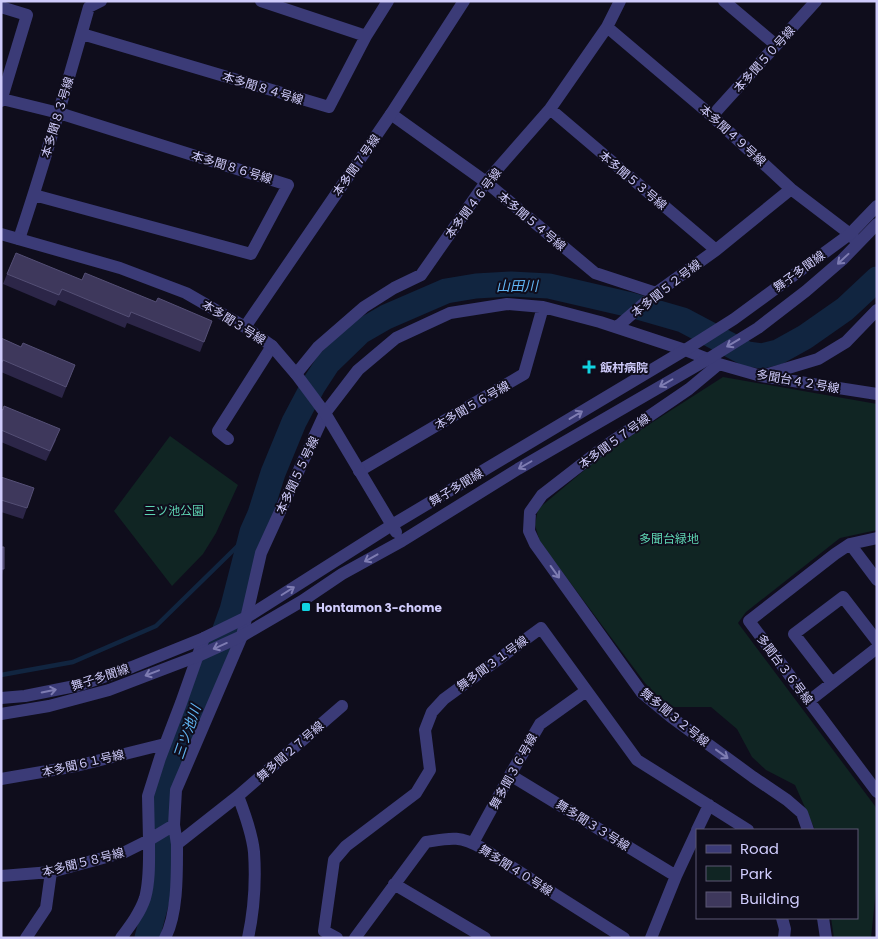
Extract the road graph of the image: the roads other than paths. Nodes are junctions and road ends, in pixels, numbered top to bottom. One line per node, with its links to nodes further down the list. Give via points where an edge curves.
1 (102, 1): 11 (street, 本多聞８３号線, via 90,7)
2 (261, 1): 8 (street)
3 (388, 1): 12 (street, 本多聞８４号線)
4 (464, 1): 17 (street, 本多聞７号線)
5 (620, 1): 10 (street, 本多聞４６号線)
6 (724, 1): 13 (street)
7 (816, 1): 13 (street, 本多聞５０号線)
8 (284, 5): 12 (street)
9 (1, 7): 14 (street, via 27,14)
10 (607, 27): 15 (street, 本多聞４６号線); 18 (street, 本多聞４９号線)
11 (82, 34): 12 (street, 本多聞８４号線, via 328,107); 16 (street, 本多聞８３号線)
12 (366, 36)
13 (776, 45): 18 (street, 本多聞５０号線)
14 (2, 100): 16 (street)
15 (550, 109): 19 (street, 本多聞４６号線); 27 (street, 本多聞５３号線)
16 (59, 114): 21 (street, 本多聞８３号線); 21 (street, 本多聞８６号線, via 288,184 251,254)
17 (391, 114): 19 (street, 本多聞５４号線); 31 (street, 本多聞７号線)
18 (712, 116): 20 (street, 本多聞４９号線)
19 (486, 182): 28 (street, 本多聞５４号線, via 595,273); 36 (street, 本多聞４６号線, via 422,275 364,307 318,347)
20 (791, 188): 26 (street, 本多聞４９号線); 27 (street, 本多聞５２号線)
21 (34, 195): 25 (street, 本多聞８３号線)
22 (877, 206): 26 (street, 舞子多聞線)
23 (877, 224): 26 (street, 舞子多聞線)
24 (1, 234): 25 (street, 本多聞３号線)
25 (19, 239): 31 (street, 本多聞３号線, via 120,268 186,293)
26 (854, 239): 34 (street, 舞子多聞線); 35 (street, 舞子多聞線, one-way to 35, via 842,260)
27 (716, 250): 28 (street, 本多聞５２号線)
28 (656, 293): 32 (street, 本多聞５２号線)
29 (543, 307): 32 (street, 本多聞５５号線); 39 (street, 本多聞５５号線, via 508,304 450,313 396,338 358,370); 41 (street, 本多聞５６号線, via 524,374)
30 (877, 310): 37 (street, via 846,342 818,360)
31 (245, 327): 33 (street, 本多聞３号線)
32 (617, 328): 34 (street, 本多聞５２号線)
33 (272, 346): 36 (street, 本多聞３号線); 40 (street, via 214,428)
34 (685, 350): 35 (street, 本多聞５２号線); 42 (street, 舞子多聞線, one-way to 34)
35 (714, 362): 37 (street, 多聞台４２号線); 43 (street, 本多聞５７号線, via 689,389 604,447 542,495 530,512); 45 (street, 舞子多聞線, one-way to 45, via 518,469)
36 (296, 374): 39 (street, 本多聞３号線)
37 (761, 376): 38 (street, 多聞台４２号線)
38 (875, 392)
39 (325, 413): 41 (street, 本多聞３号線); 48 (street, 本多聞５５号線, via 261,553)
40 (228, 439)
41 (359, 471): 42 (street, 本多聞３号線)
42 (392, 525): 45 (street, 本多聞３号線); 48 (street, 舞子多聞線, one-way to 42)
43 (529, 531): 69 (street, 舞多聞３２号線, one-way to 69, via 535,544 642,693 787,800 802,813)
44 (877, 538): 46 (street, 多聞台３６号線)
45 (402, 541): 49 (street, 舞子多聞線, one-way to 49)
46 (850, 544): 47 (street); 57 (street, 多聞台３６号線, via 749,621)
47 (877, 580)
48 (247, 617): 49 (street, 本多聞５５号線); 50 (street, 舞子多聞線)
49 (242, 636): 53 (street, 舞子多聞線, one-way to 53); 66 (street, 本多聞５５号線, via 176,790)
50 (204, 638): 53 (street); 56 (street, 舞子多聞線, one-way to 50, via 80,685)
51 (877, 641): 54 (street, via 843,597 794,634)
52 (877, 648): 54 (street)
53 (198, 656): 59 (street, 舞子多聞線, one-way to 59, via 109,690 50,706); 60 (street)
54 (832, 683): 57 (street)
55 (586, 691): 61 (street, 舞多聞３６号線, via 540,724); 65 (street, 舞多聞３１号線, via 637,760); 84 (street, 舞多聞３１号線, via 540,628 444,699 432,712 425,730 430,770 416,793 346,846 334,860 324,931)
56 (1, 698)
57 (809, 701): 63 (street, 多聞台３６号線)
58 (342, 706): 64 (street, 舞多聞２７号線)
59 (1, 714)
60 (165, 744): 62 (street, 本多聞６１号線, via 76,766); 71 (street, via 148,796)
61 (510, 775): 72 (street, 舞多聞３６号線); 76 (street, 舞多聞３３号線)
62 (1, 779)
63 (877, 792)
64 (238, 796): 73 (street, 舞多聞２７号線); 83 (street, via 254,851 255,886)
65 (709, 806): 67 (street); 68 (street, 舞多聞３１号線)
66 (174, 825): 71 (street); 73 (street, 本多聞５５号線)
67 (698, 829)
68 (746, 829)
69 (808, 829)
70 (696, 833): 76 (street)
71 (149, 840): 74 (street, 本多聞５８号線, via 125,852); 81 (street, via 144,899 132,924)
72 (474, 843): 77 (street, 舞多聞４０号線, via 453,838 426,842); 87 (street, 舞多聞４０号線)
73 (177, 844): 82 (street, via 175,899)
74 (51, 872): 75 (street, 本多聞５８号線); 80 (street, via 46,908)
75 (1, 876)
76 (676, 876): 88 (street)
77 (394, 884): 85 (street, 舞多聞４０号線); 86 (street)
78 (782, 919): 89 (street)
79 (823, 919): 90 (street)
80 (26, 938)
81 (120, 938)
82 (165, 938)
83 (248, 938)
84 (337, 938)
85 (355, 938)
86 (485, 938)
87 (624, 938)
88 (651, 938)
89 (784, 938)
90 (826, 938)

